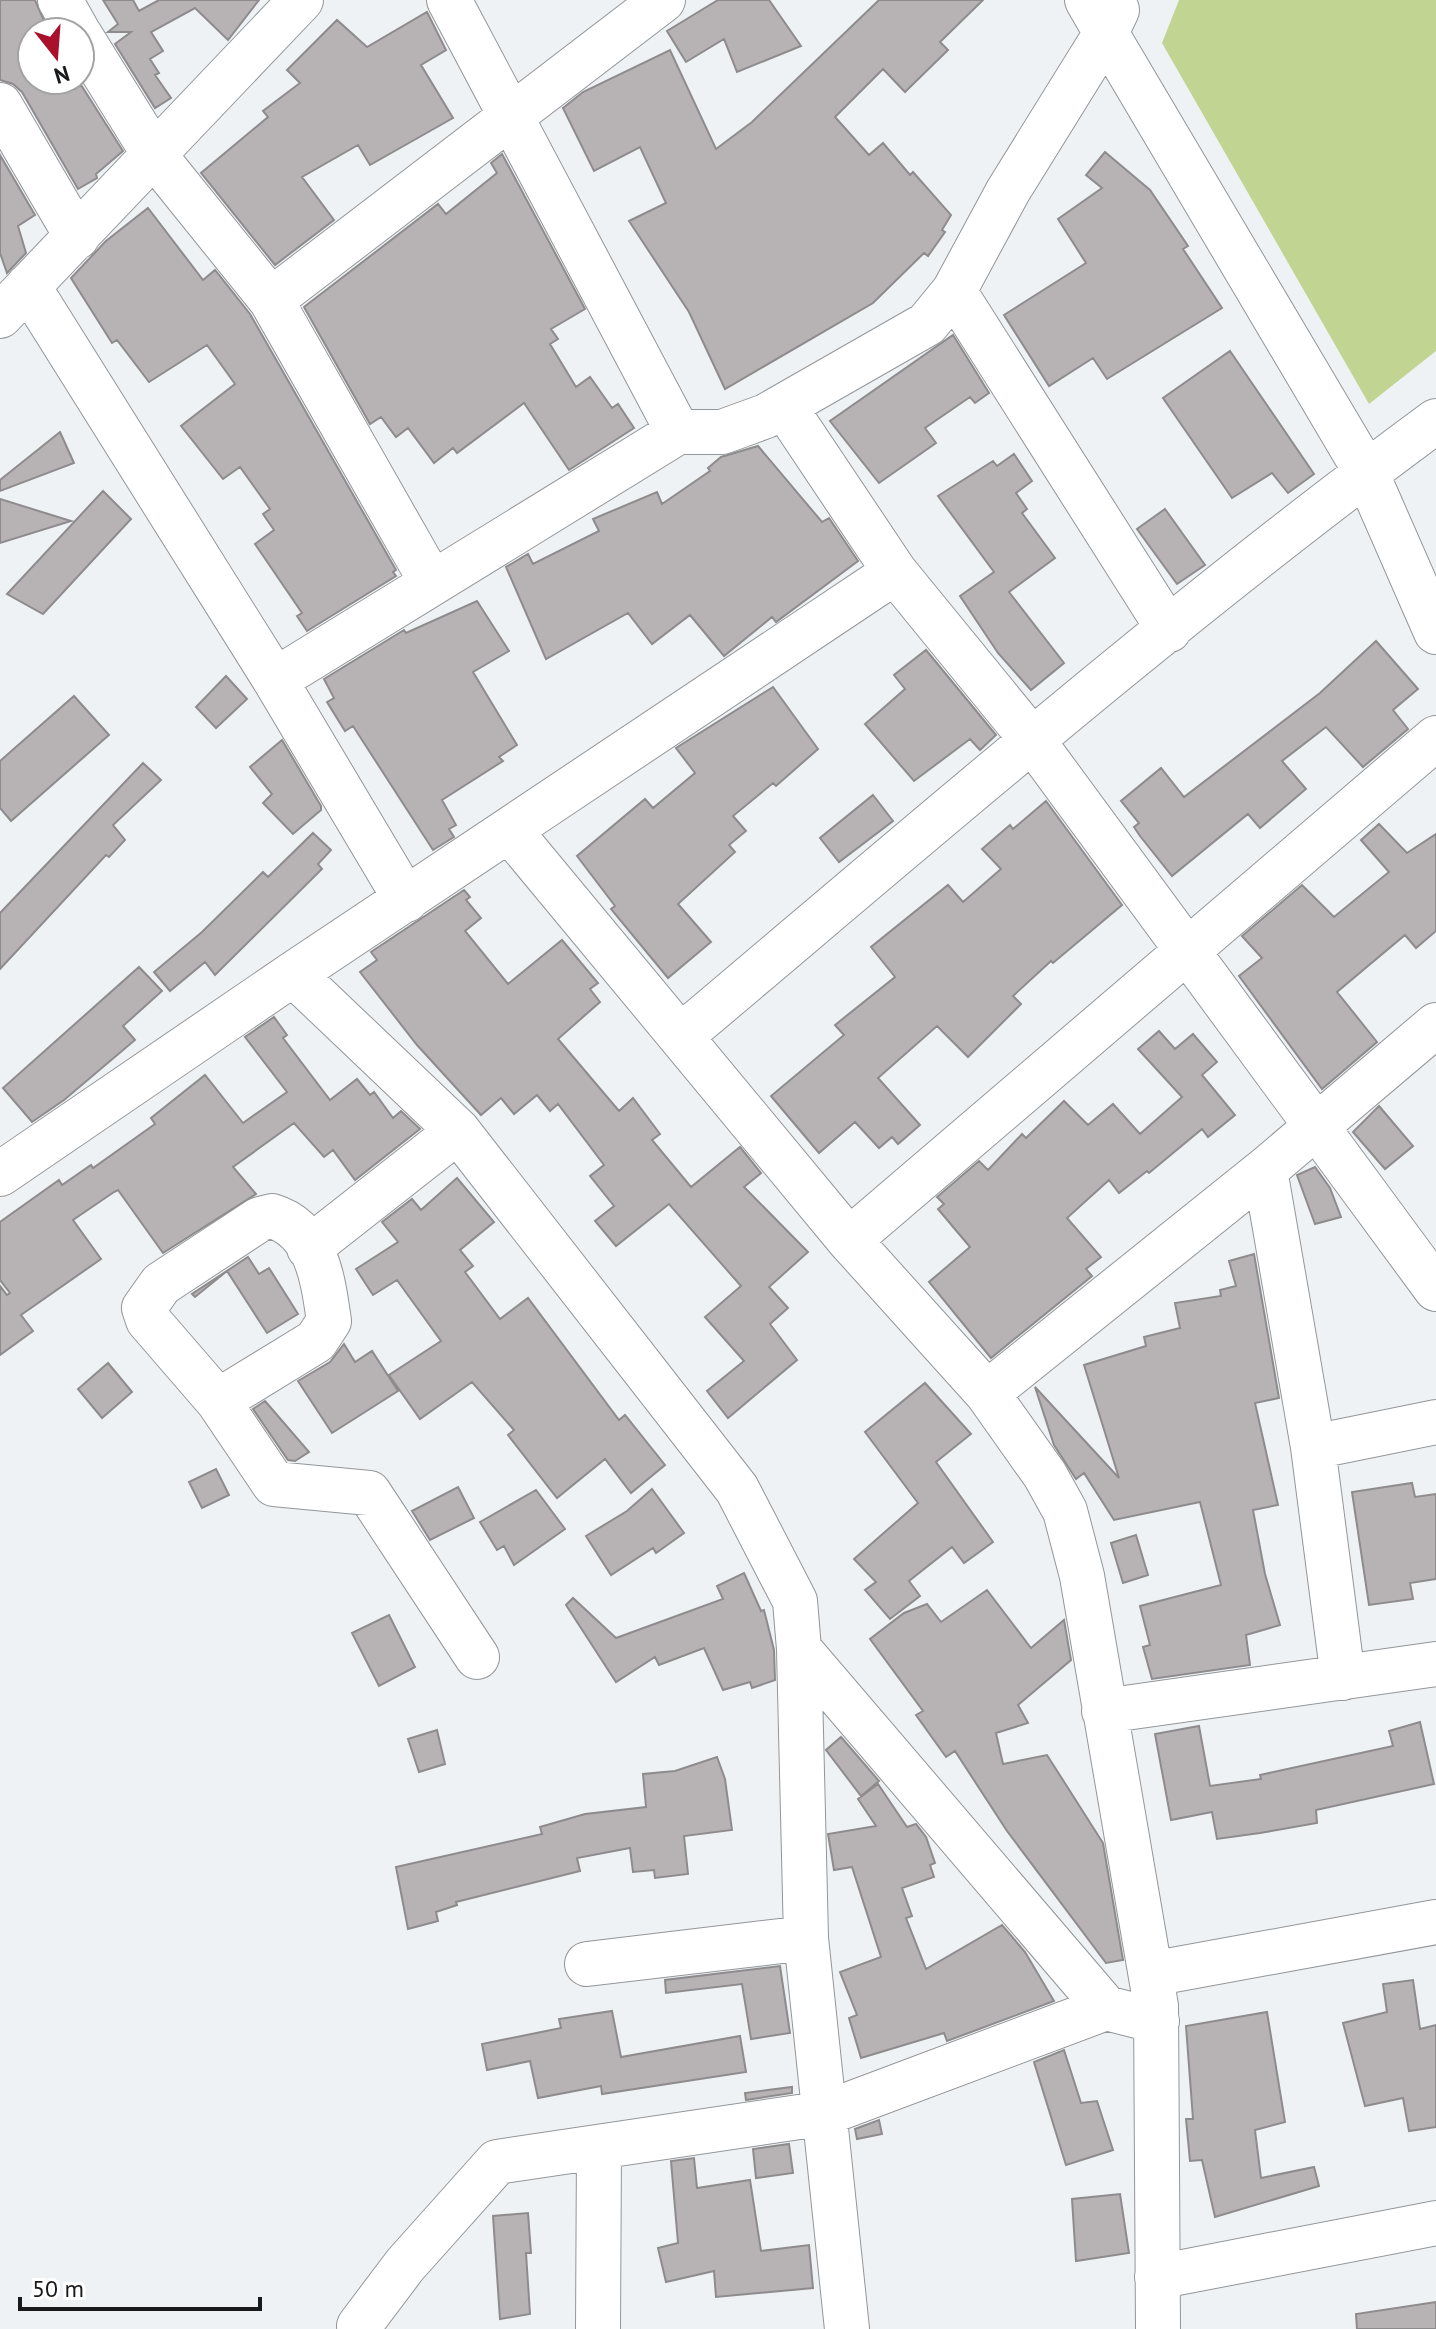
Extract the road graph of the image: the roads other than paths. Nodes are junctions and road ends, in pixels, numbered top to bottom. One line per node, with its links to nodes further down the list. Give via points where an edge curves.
1 (301, 0): 8 (street)
2 (449, 0): 7 (street)
3 (663, 0): 7 (street)
4 (1105, 11): 10 (street); 16 (street)
5 (96, 61): 8 (street)
6 (0, 105): 9 (street)
7 (509, 118): 11 (street); 15 (street)
8 (155, 156): 9 (street); 11 (street)
9 (77, 237): 12 (street)
10 (954, 291): 13 (street, via 914,332); 19 (street)
11 (271, 300): 18 (street)
12 (14, 301): 21 (street)
13 (784, 406): 15 (street, via 722,432); 17 (street)
14 (1436, 421): 16 (street)
15 (678, 432): 18 (street)
16 (1366, 472): 19 (street); 20 (street)
17 (895, 572): 23 (street); 24 (street)
18 (432, 583): 21 (street)
19 (1169, 630): 23 (street)
20 (1436, 632)
21 (275, 680): 25 (street)
22 (1436, 738): 26 (street)
23 (1033, 741): 26 (street); 29 (street)
24 (510, 831): 25 (street); 29 (street)
25 (406, 900): 27 (street)
26 (1186, 950): 30 (street); 34 (street)
27 (293, 974): 31 (street); 33 (street)
28 (1436, 1025): 30 (street)
29 (681, 1036): 34 (street)
30 (1316, 1126): 32 (street); 36 (street)
31 (458, 1131): 35 (street); 41 (street, via 737,1489 795,1601)
32 (1265, 1170): 37 (street); 40 (street)
33 (0, 1174)
34 (849, 1240): 37 (street)
35 (309, 1248): 38 (street, via 322,1269 326,1330); 38 (street, via 282,1219 260,1219 161,1284 149,1298 144,1308 148,1320)
36 (1436, 1289)
37 (987, 1393): 45 (street, via 1065,1511 1082,1576)
38 (218, 1401): 42 (street, via 274,1484 369,1493)
39 (1436, 1422): 40 (street)
40 (1313, 1447): 44 (street)
41 (799, 1649): 47 (street); 50 (street)
42 (477, 1657)
43 (1436, 1664): 44 (street)
44 (1343, 1678): 45 (street)
45 (1104, 1711): 49 (street)
46 (1436, 1922): 49 (street)
47 (806, 1938): 48 (street); 52 (street)
48 (587, 1964)
49 (1151, 1974): 51 (street)
50 (1106, 2008): 51 (street); 52 (street)
51 (1157, 2021): 55 (street)
52 (826, 2113): 53 (street); 58 (street)
53 (599, 2148): 56 (street, via 497,2162 405,2265); 57 (street)
54 (1436, 2223): 55 (street)
55 (1157, 2277): 59 (street)
56 (359, 2326)
57 (598, 2329)
58 (847, 2329)
59 (1158, 2329)

